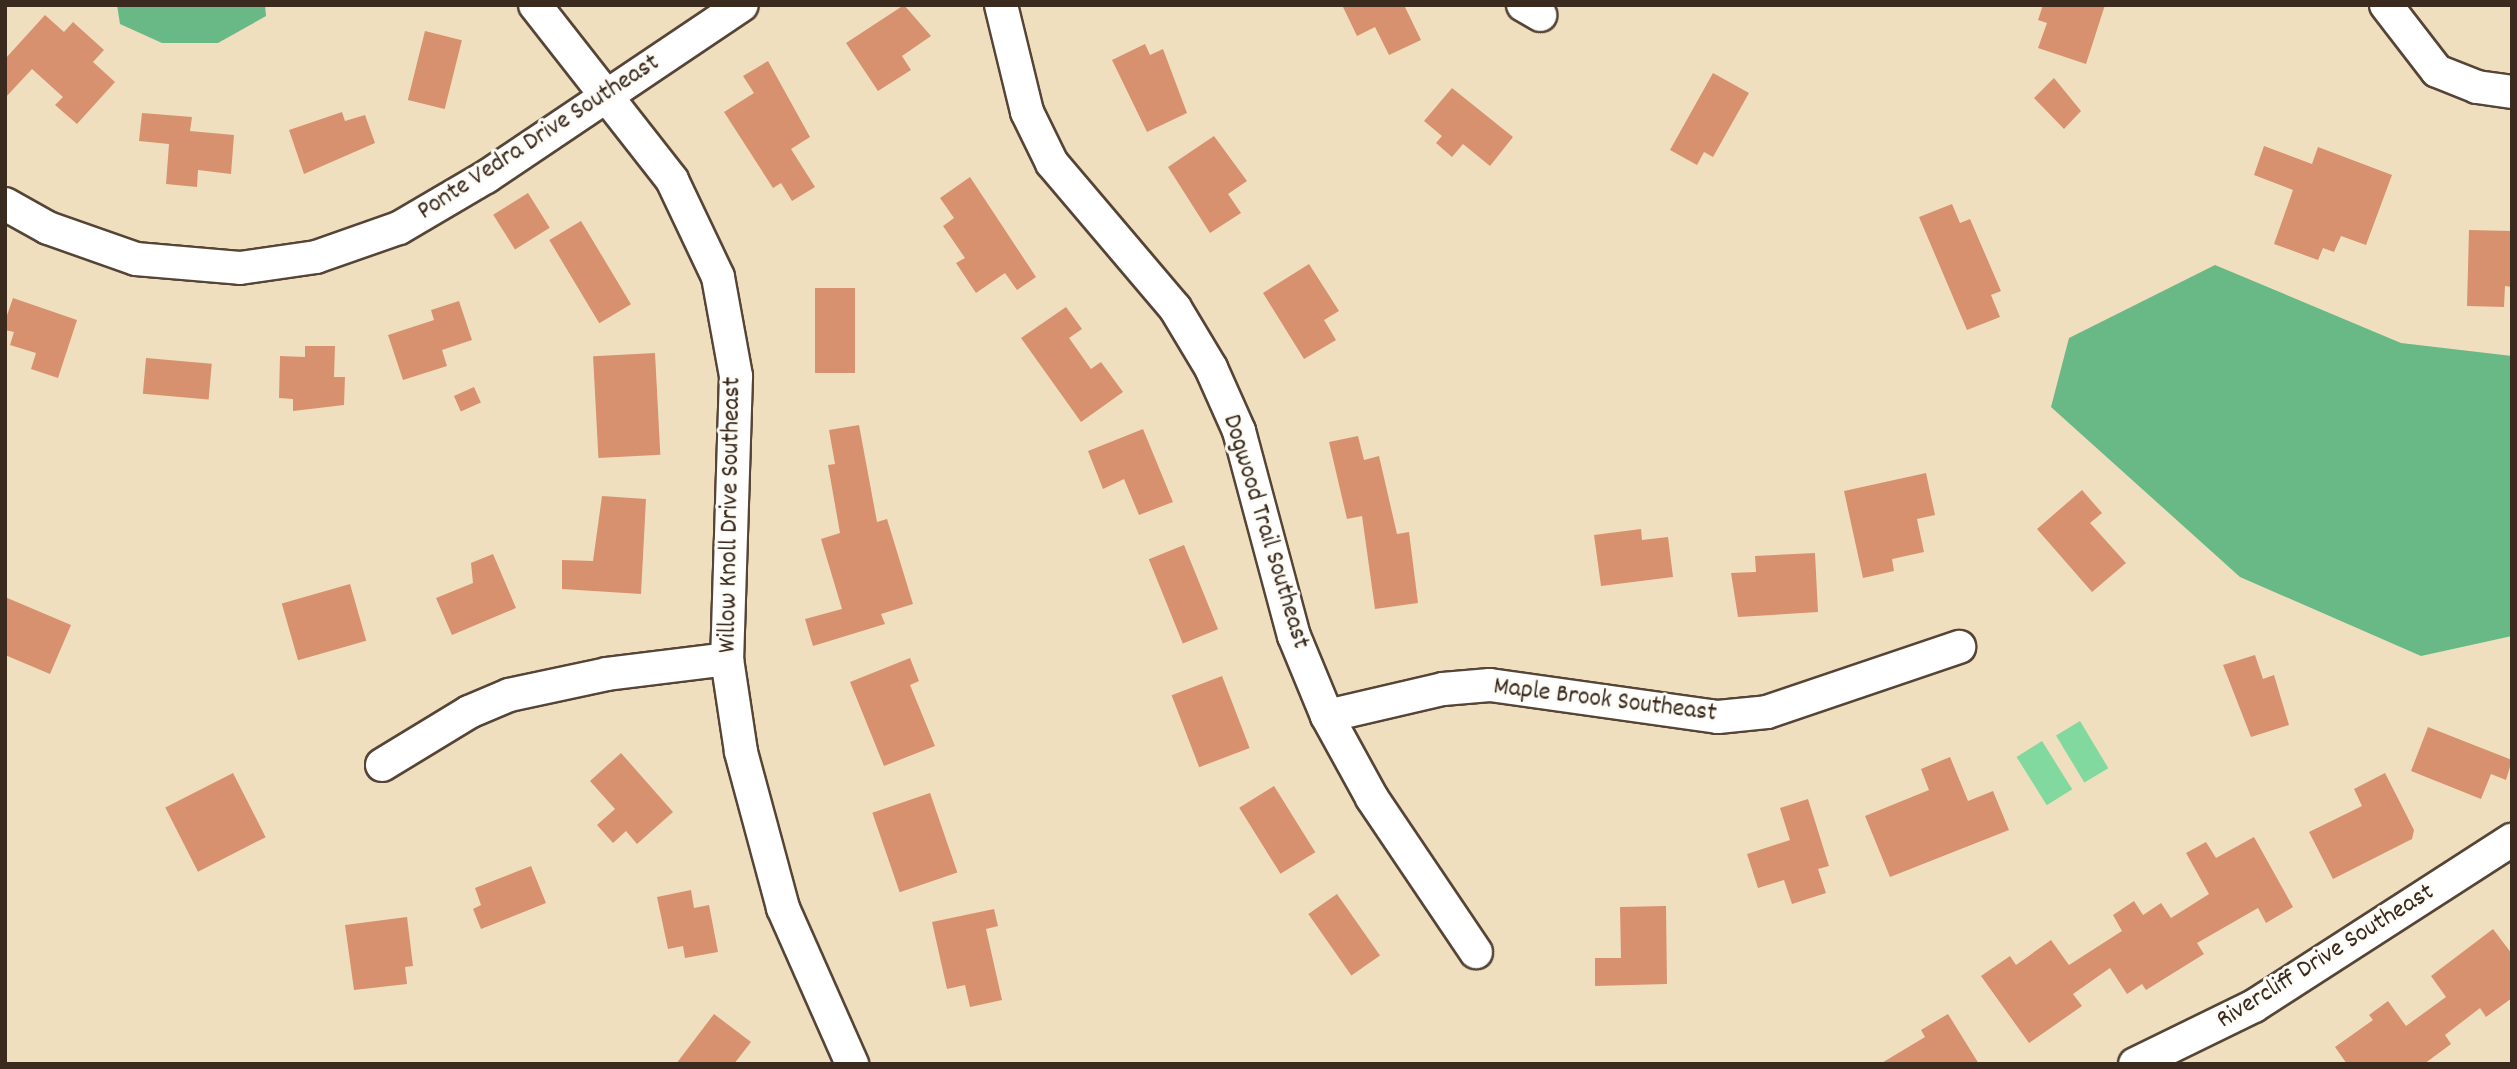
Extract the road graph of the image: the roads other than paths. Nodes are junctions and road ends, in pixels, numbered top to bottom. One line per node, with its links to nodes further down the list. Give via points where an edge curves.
1 (535, 5): 6 (street, Willow Knoll Drive Southeast)
2 (742, 5): 6 (street, Ponte Vedra Drive Southeast)
3 (1001, 5): 10 (street, Dogwood Trail Southeast, via 1027,112 1052,163 1175,308 1211,368 1239,431 1294,636)
4 (2386, 5): 5 (street, via 2437,71 2477,87)
5 (2512, 92)
6 (605, 97): 7 (street, Ponte Vedra Drive Southeast, via 398,228 316,257 240,268 136,259 48,228); 9 (street, Willow Knoll Drive Southeast, via 672,180 701,231 729,323 738,436)
7 (5, 204)
8 (1959, 647): 10 (street, Maple Brook Southeast, via 1767,712 1718,717 1490,685 1443,689)
9 (727, 659): 11 (street, via 607,674 509,695 469,712); 14 (street, Willow Knoll Drive Southeast, via 763,851)
10 (1327, 716): 13 (street, Dogwood Trail Southeast, via 1372,798)
11 (382, 765)
12 (2512, 841): 15 (street, Rivercliff Drive Southeast, via 2275,993)
13 (1476, 952)
14 (852, 1064)
15 (2135, 1064)

